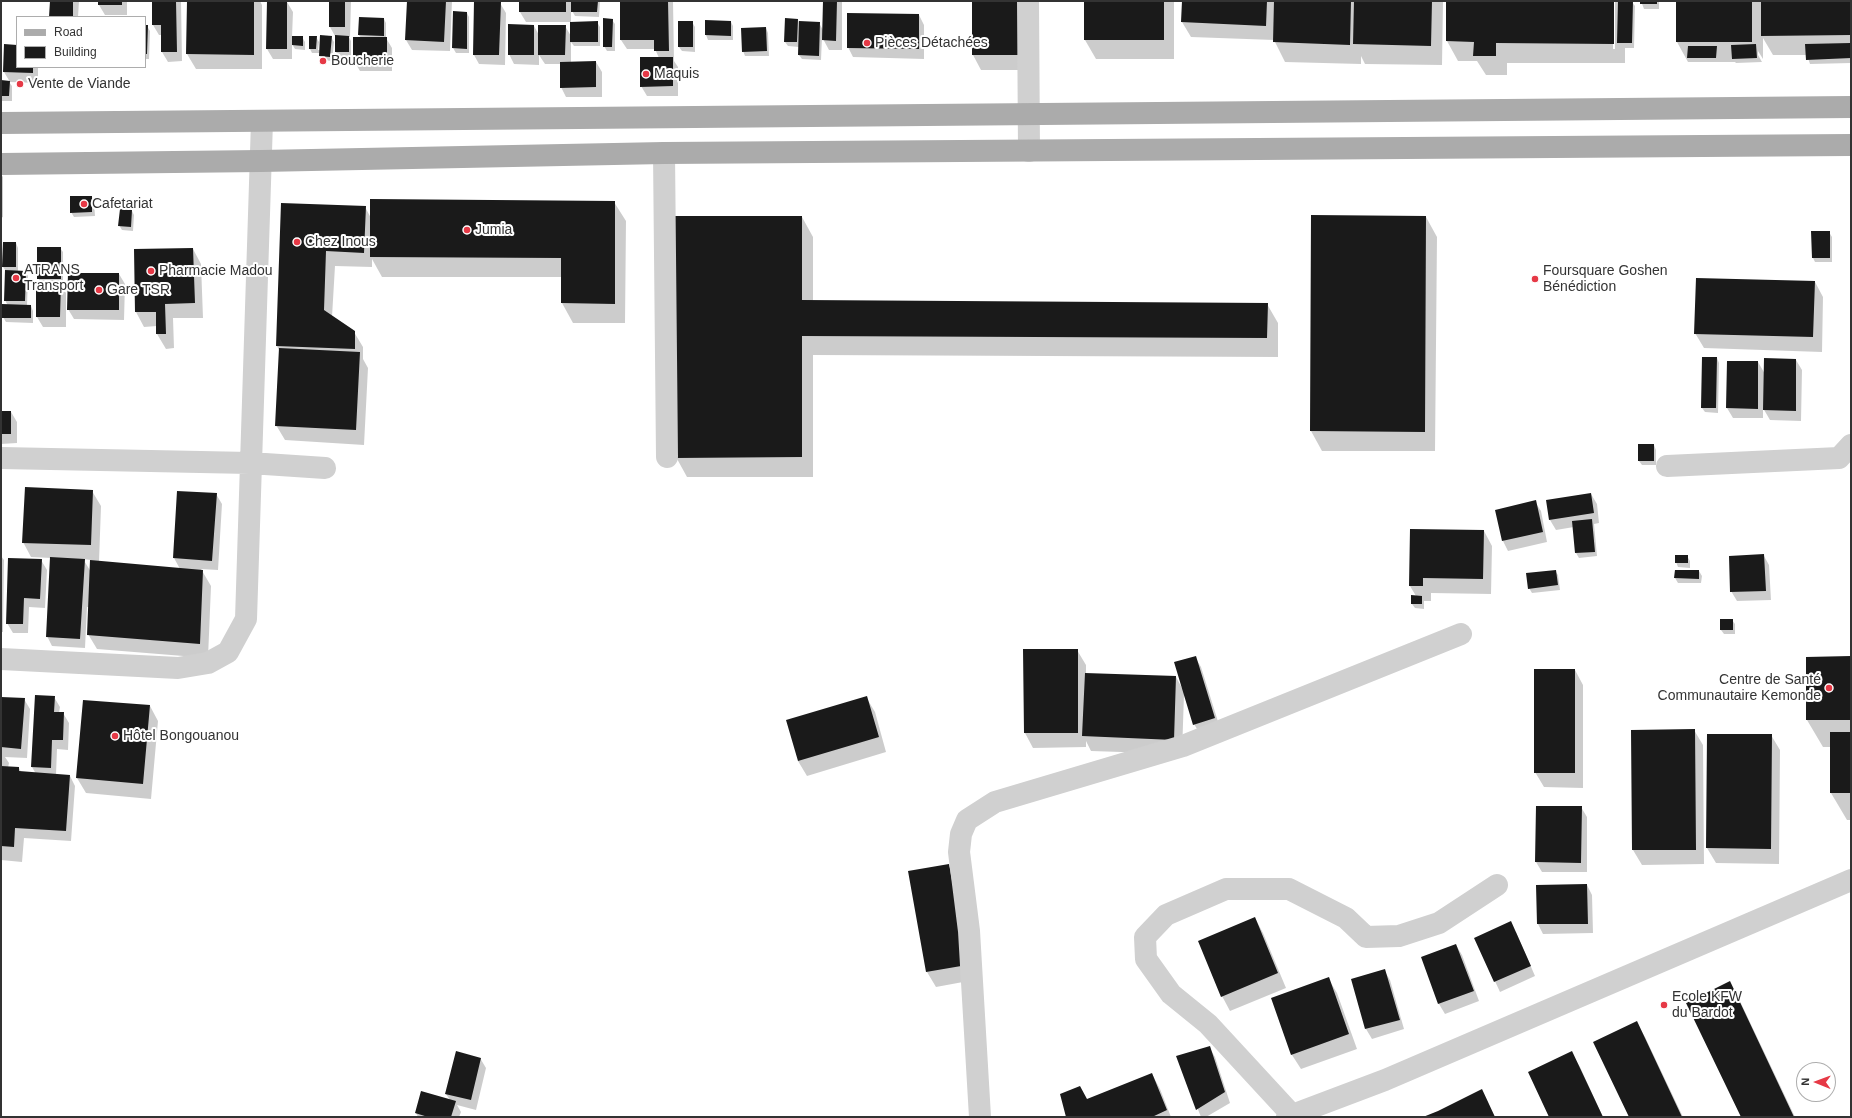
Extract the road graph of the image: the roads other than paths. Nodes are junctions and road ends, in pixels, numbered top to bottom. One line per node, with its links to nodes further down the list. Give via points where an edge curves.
1 (1028, 1): 3 (street)
2 (1851, 107): 3 (main road)
3 (1029, 114): 4 (main road); 7 (street)
4 (262, 121): 5 (main road); 9 (street)
5 (1, 123)
6 (1851, 145): 7 (main road)
7 (1029, 151): 8 (main road)
8 (664, 154): 9 (main road); 12 (street)
9 (262, 161): 10 (main road); 14 (street)
10 (1, 164)
11 (1851, 445): 15 (street, via 1838,458)
12 (667, 457)
13 (1, 458): 14 (street)
14 (250, 464): 16 (street); 18 (street, via 246,619 228,652 208,663 178,668)
15 (1667, 466)
16 (325, 468)
17 (1461, 634): 22 (street, via 1183,746 995,802 967,820 961,834 959,852 969,931)
18 (1, 660)
19 (1851, 880): 21 (street, via 1385,1080)
20 (1497, 886): 21 (street, via 1439,923 1399,936 1366,937 1346,918 1289,889 1226,889 1166,915 1145,937 1146,959 1171,994 1208,1024)
21 (1290, 1116)
22 (980, 1117)

